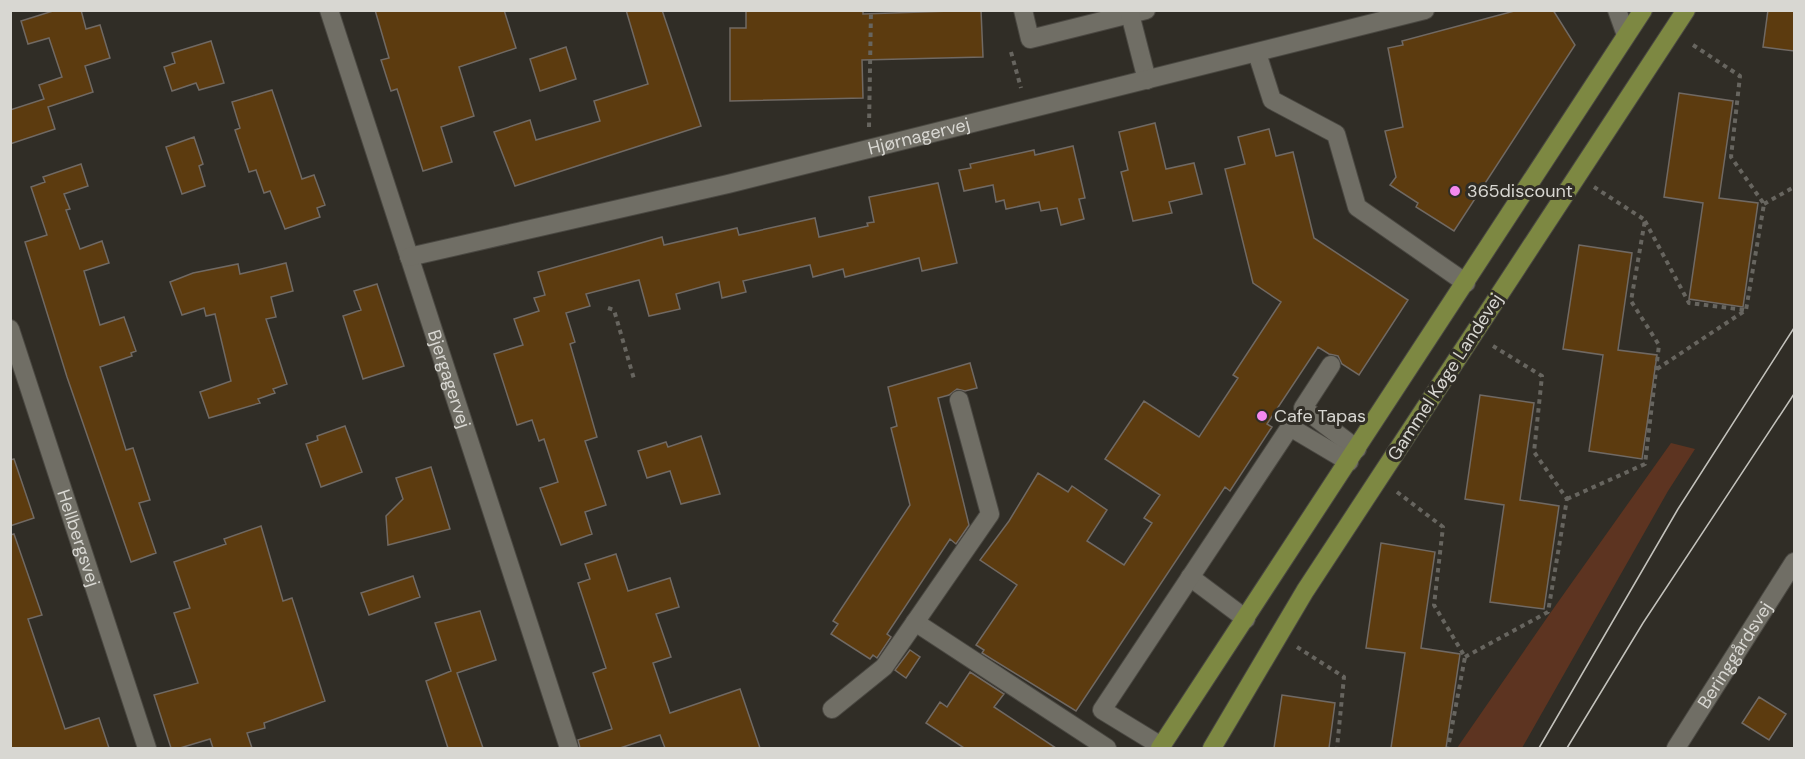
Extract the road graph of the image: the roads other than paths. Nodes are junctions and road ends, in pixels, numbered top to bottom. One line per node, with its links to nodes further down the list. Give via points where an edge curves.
1 (329, 10): 11 (street, Bjergagervej)
2 (1023, 10): 7 (street, via 1030,39)
3 (1425, 10): 9 (street, Hjørnagervej)
4 (1617, 10): 8 (street)
5 (1643, 10): 8 (main road, Gammel Køge Landevej)
6 (1686, 10): 26 (main road, Gammel Køge Landevej, via 1378,478)
7 (1138, 12): 10 (street)
8 (1626, 35): 12 (main road, Gammel Køge Landevej)
9 (1257, 52): 10 (street, Hjørnagervej); 12 (street, Gammel Køge Landevej, via 1272,100 1336,134 1357,207)
10 (1147, 80): 11 (street, Hjørnagervej)
11 (409, 257): 24 (street, Bjergagervej)
12 (1466, 283): 16 (main road, Gammel Køge Landevej)
13 (10, 329): 23 (street, Hellbergsvej)
14 (1330, 365): 16 (street, via 1303,408)
15 (959, 400): 20 (street, via 990,514)
16 (1353, 455): 18 (street, via 1290,427); 19 (main road, Gammel Køge Landevej)
17 (1794, 562): 27 (street, Beringgårdsvej)
18 (1190, 578): 19 (street); 22 (street, via 1102,710)
19 (1246, 619): 22 (main road, Gammel Køge Landevej)
20 (915, 622): 21 (street, via 884,667); 25 (street)
21 (832, 709)
22 (1161, 747)
23 (147, 748)
24 (569, 748)
25 (1107, 748)
26 (1212, 748)
27 (1676, 748)

